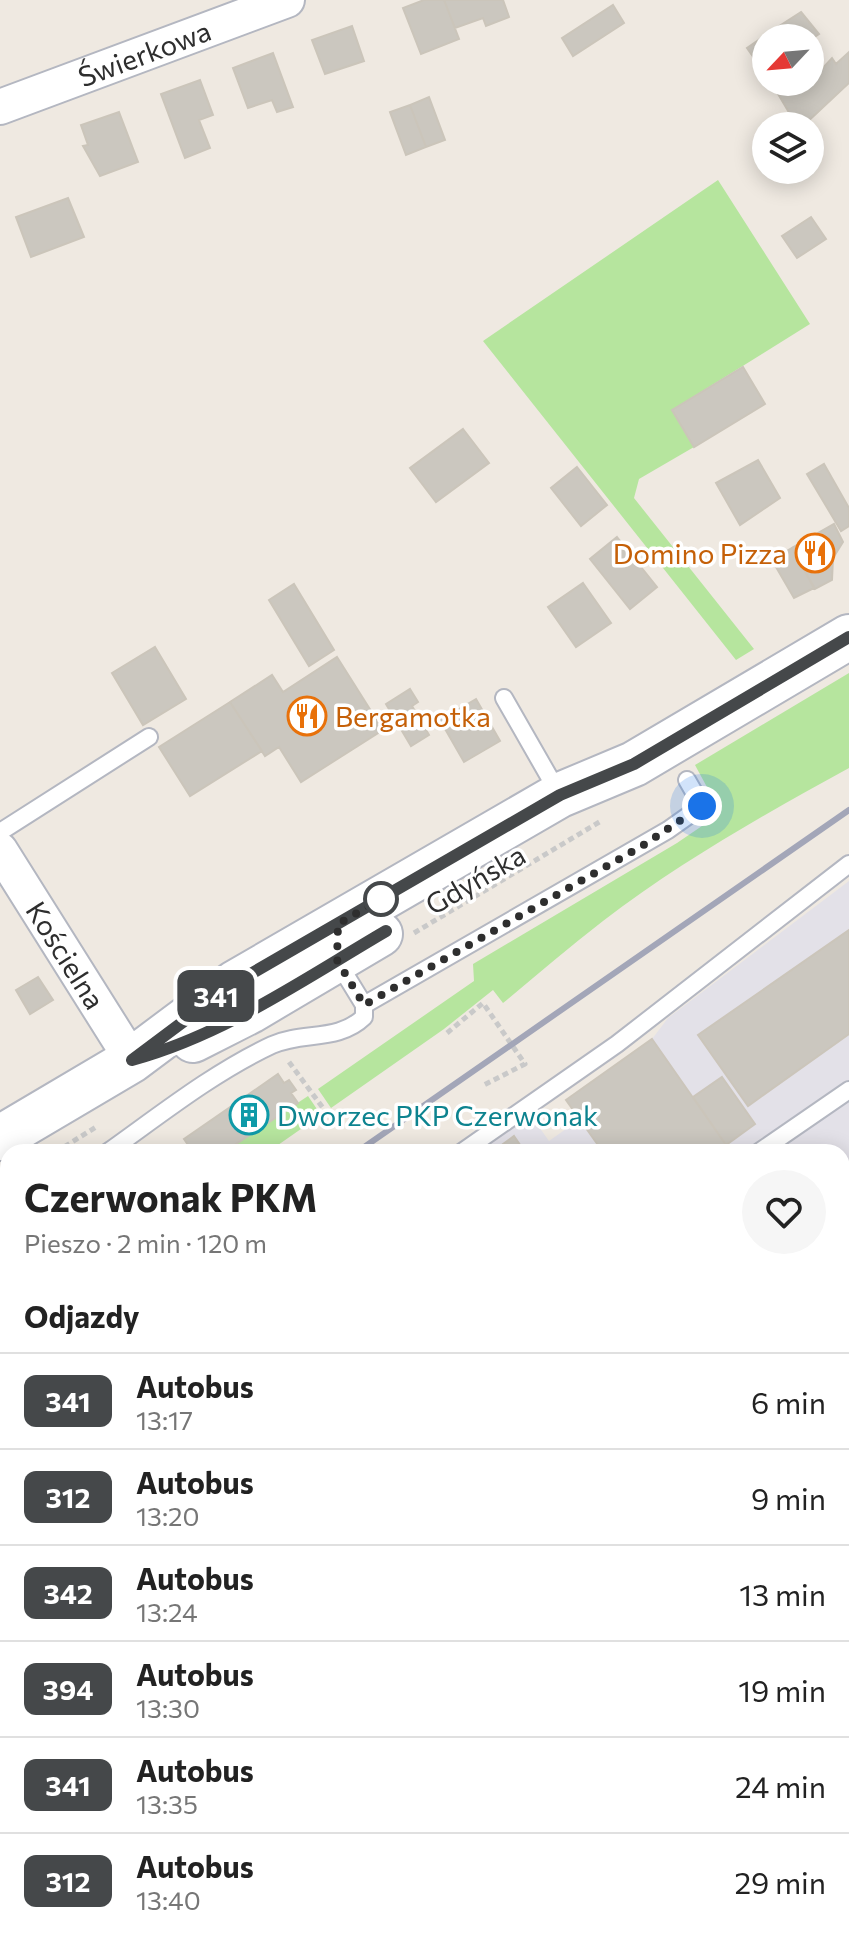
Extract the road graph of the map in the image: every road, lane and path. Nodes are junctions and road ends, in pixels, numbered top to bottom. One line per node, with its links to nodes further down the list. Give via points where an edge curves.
1 (287, 0): 2 (street, Świerkowa)
2 (0, 107)
3 (849, 637): 7 (main road, Gdyńska, via 634,764)
4 (504, 698): 7 (lane)
5 (149, 737): 8 (lane)
6 (687, 780): 13 (lane, via 702,806 668,830)
7 (580, 809): 11 (path); 12 (main road, Gdyńska)
8 (0, 832)
9 (0, 850): 15 (street, Kościelna)
10 (849, 864): 24 (lane, via 617,1044)
11 (411, 935)
12 (337, 942): 13 (lane); 15 (main road, Gdyńska, via 250,1011 176,1048)
13 (364, 1005): 23 (lane, via 364,1017 352,1028 274,1044)
14 (447, 1033): 17 (path, via 483,1003 525,1064)
15 (132, 1060): 21 (main road, Gdyńska)
16 (292, 1066): 19 (path)
17 (484, 1085)
18 (849, 1090): 25 (lane)
19 (326, 1112)
20 (101, 1122): 22 (path)
21 (0, 1138)
22 (68, 1144)
23 (119, 1144)
24 (473, 1144)
25 (771, 1144)

